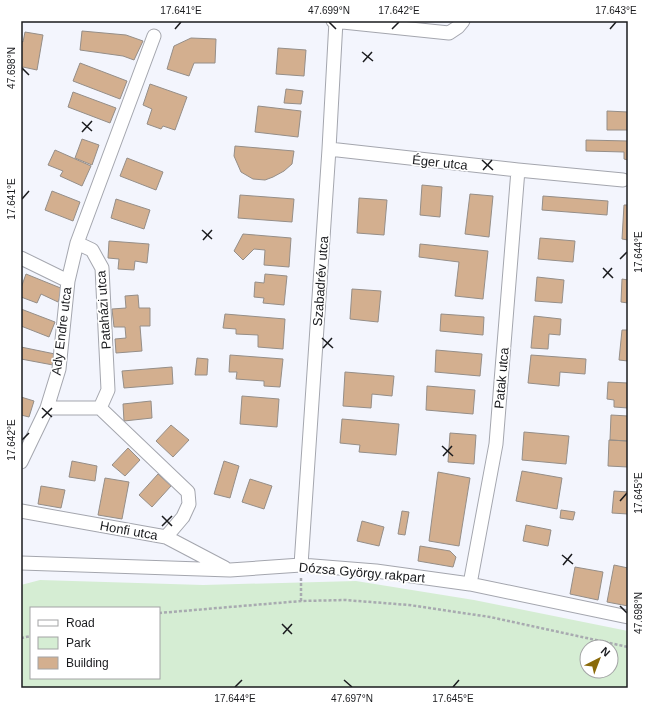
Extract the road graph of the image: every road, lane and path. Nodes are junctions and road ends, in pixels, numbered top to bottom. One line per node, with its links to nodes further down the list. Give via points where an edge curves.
1 (335, 21): 2 (street, via 449,33); 4 (street, Szabadrév utca)
2 (463, 21)
3 (154, 36): 7 (street)
4 (329, 149): 5 (street, Éger utca); 16 (street, Szabadrév utca)
5 (518, 170): 6 (street, Éger utca); 18 (street, Patak utca, via 496,444)
6 (622, 180)
7 (77, 243): 9 (street, Ady Endre utca); 11 (street, Pataházi utca, via 92,250 102,268 108,390)
8 (21, 258): 9 (street)
9 (68, 281): 10 (street, Ady Endre utca, via 59,369)
10 (47, 408): 11 (street); 12 (street, Ady Endre utca)
11 (100, 408): 14 (street, via 188,492 189,504 183,517)
12 (21, 462)
13 (21, 511): 14 (street, Honfi utca)
14 (166, 537): 17 (street, Honfi utca)
15 (21, 563): 17 (street, Dózsa György rakpart)
16 (301, 565): 17 (street, Dózsa György rakpart); 18 (street, Dózsa György rakpart, via 376,571); 19 (path)
17 (230, 570)
18 (470, 584): 21 (street, Dózsa György rakpart)
19 (301, 601): 20 (path); 22 (path, via 345,600 409,605 490,617)
20 (160, 613)
21 (628, 617)
22 (628, 647)

